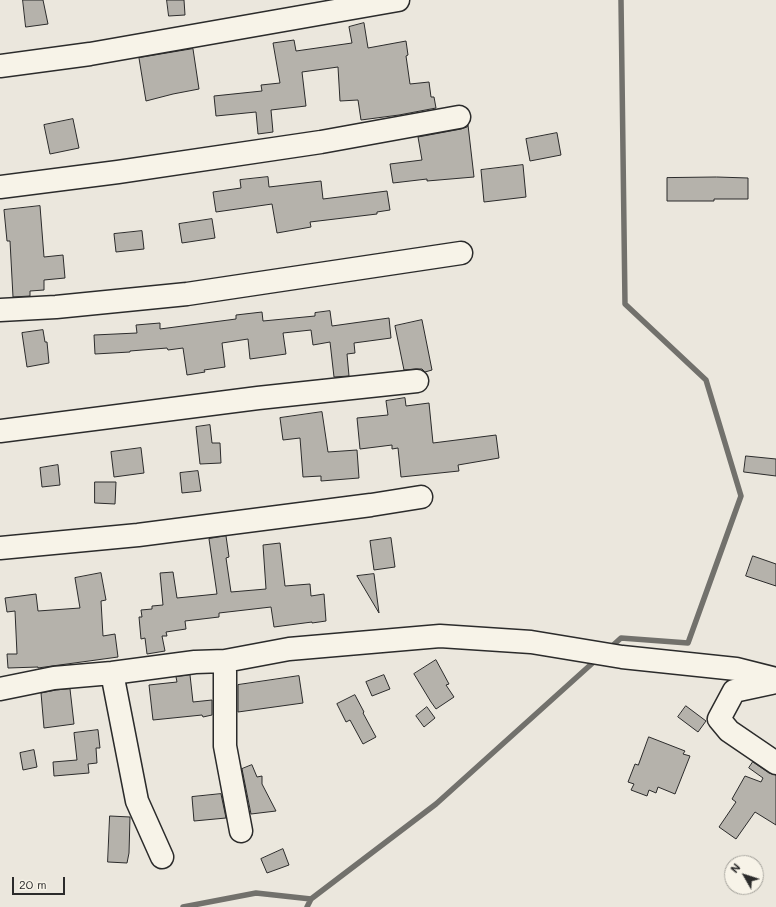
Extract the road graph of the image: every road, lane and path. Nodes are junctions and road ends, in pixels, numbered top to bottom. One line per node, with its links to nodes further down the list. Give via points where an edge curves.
1 (398, 0): 2 (street, via 90,54)
2 (0, 66)
3 (459, 117): 4 (street, via 321,142)
4 (0, 188)
5 (461, 253): 6 (street, via 187,294)
6 (0, 310)
7 (417, 381): 8 (street)
8 (0, 430)
9 (421, 496): 10 (street, via 371,505 138,535)
10 (0, 548)
11 (225, 661): 12 (street, via 195,662); 13 (street, via 289,649 440,636 531,642 622,657 736,669); 17 (street, via 225,746)
12 (112, 673): 15 (street, via 54,678); 18 (street, via 137,800)
13 (776, 679)
14 (776, 682): 16 (street, via 734,691 719,719 729,731)
15 (0, 688)
16 (776, 763)
17 (241, 831)
18 (162, 856)

